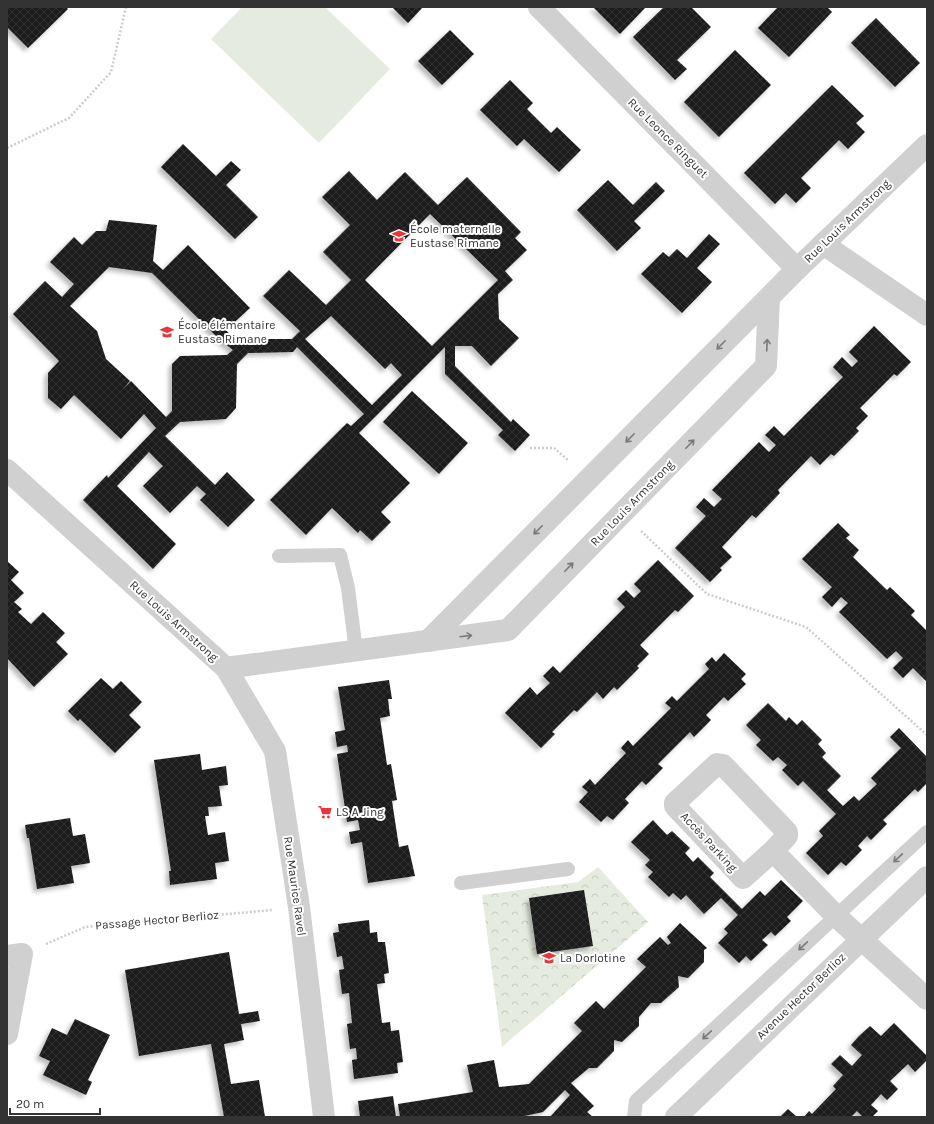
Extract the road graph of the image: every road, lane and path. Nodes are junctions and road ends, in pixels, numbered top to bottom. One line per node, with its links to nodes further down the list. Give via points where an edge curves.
1 (126, 7): 4 (path, via 111,72 69,118)
2 (538, 7): 6 (street, Rue Leonce Ringuet)
3 (927, 145): 5 (street, Rue Louis Armstrong)
4 (7, 148)
5 (823, 244): 6 (street, Rue Louis Armstrong); 8 (street)
6 (797, 269): 7 (street, Rue Louis Armstrong)
7 (769, 298): 11 (street, Rue Louis Armstrong, one-way to 11); 12 (street, Rue Louis Armstrong, one-way to 7, via 766,366)
8 (927, 315)
9 (530, 448): 11 (path, via 554,448)
10 (8, 471): 16 (street, Rue Louis Armstrong)
11 (589, 478): 14 (street, Rue Louis Armstrong, one-way to 14)
12 (622, 513): 14 (street, Rue Louis Armstrong, one-way to 12, via 508,630); 17 (path, via 707,594 806,627)
13 (279, 556): 15 (lane, via 340,555 348,588)
14 (428, 641): 15 (street, Rue Louis Armstrong)
15 (356, 651): 16 (street, Rue Louis Armstrong)
16 (226, 668): 23 (street, Rue Maurice Ravel, via 275,751)
17 (927, 735)
18 (927, 832): 24 (lane, one-way to 24)
19 (773, 851): 19 (street, Accès Parking, via 743,878 675,806 675,803 720,764 787,832 787,836); 24 (street)
20 (568, 869): 22 (lane)
21 (927, 877): 25 (street, Avenue Hector Berlioz)
22 (461, 883)
23 (299, 907): 26 (path, Passage Hector Berlioz, via 84,927); 29 (street, Rue Maurice Ravel)
24 (836, 916): 25 (street); 30 (lane, one-way to 30, via 636,1101)
25 (861, 939): 27 (street); 31 (street, Avenue Hector Berlioz)
26 (14, 955): 28 (street)
27 (927, 999)
28 (7, 1034)
29 (324, 1117)
30 (634, 1117)
31 (676, 1117)

